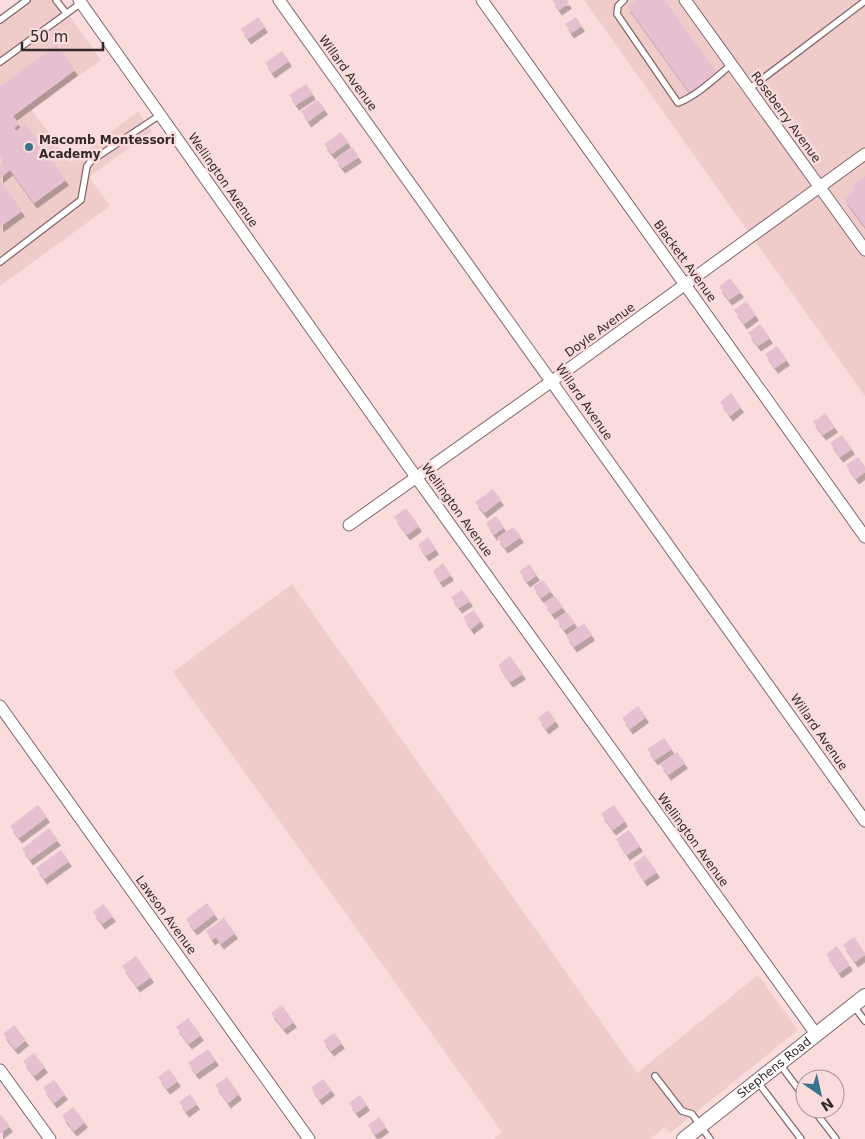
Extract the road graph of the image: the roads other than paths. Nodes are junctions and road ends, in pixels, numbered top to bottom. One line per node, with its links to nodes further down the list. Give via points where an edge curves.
1 (27, 0): 10 (lane)
2 (56, 0): 9 (lane)
3 (279, 0): 20 (street, Willard Avenue)
4 (482, 0): 19 (street, Blackett Avenue)
5 (624, 0): 12 (lane, via 618,6 617,14 678,103 706,86)
6 (686, 0): 12 (street, Roseberry Avenue)
7 (80, 1): 9 (lane); 14 (street, Wellington Avenue)
8 (865, 1): 13 (lane)
9 (66, 14): 11 (lane)
10 (0, 20)
11 (0, 62)
12 (732, 64): 13 (street, Roseberry Avenue)
13 (749, 89): 16 (street, Roseberry Avenue)
14 (160, 115): 18 (lane, via 91,161 87,166 81,200); 21 (street, Wellington Avenue)
15 (865, 154): 16 (street, Doyle Avenue)
16 (820, 187): 17 (street, Roseberry Avenue); 19 (street, Doyle Avenue)
17 (865, 250)
18 (0, 262)
19 (685, 285): 20 (street, Doyle Avenue); 23 (street, Blackett Avenue)
20 (552, 381): 21 (street, Doyle Avenue); 25 (street, Willard Avenue)
21 (416, 477): 22 (street, Doyle Avenue); 29 (street, Wellington Avenue)
22 (349, 525)
23 (865, 537)
24 (0, 706): 38 (street, Lawson Avenue)
25 (865, 821)
26 (865, 996): 27 (street, Stephens Road)
27 (853, 1005): 28 (lane); 29 (street, Stephens Road)
28 (865, 1021)
29 (816, 1034): 30 (street, Stephens Road)
30 (779, 1063): 33 (street, Stephens Road); 34 (lane)
31 (0, 1070): 37 (street)
32 (655, 1076): 36 (lane, via 682,1111 692,1114)
33 (758, 1080): 36 (street, Stephens Road); 41 (lane)
34 (795, 1085)
35 (821, 1119): 42 (lane)
36 (700, 1126): 39 (street, Stephens Road); 40 (lane)
37 (50, 1139)
38 (309, 1139)
39 (684, 1139)
40 (710, 1139)
41 (801, 1139)
42 (836, 1139)

